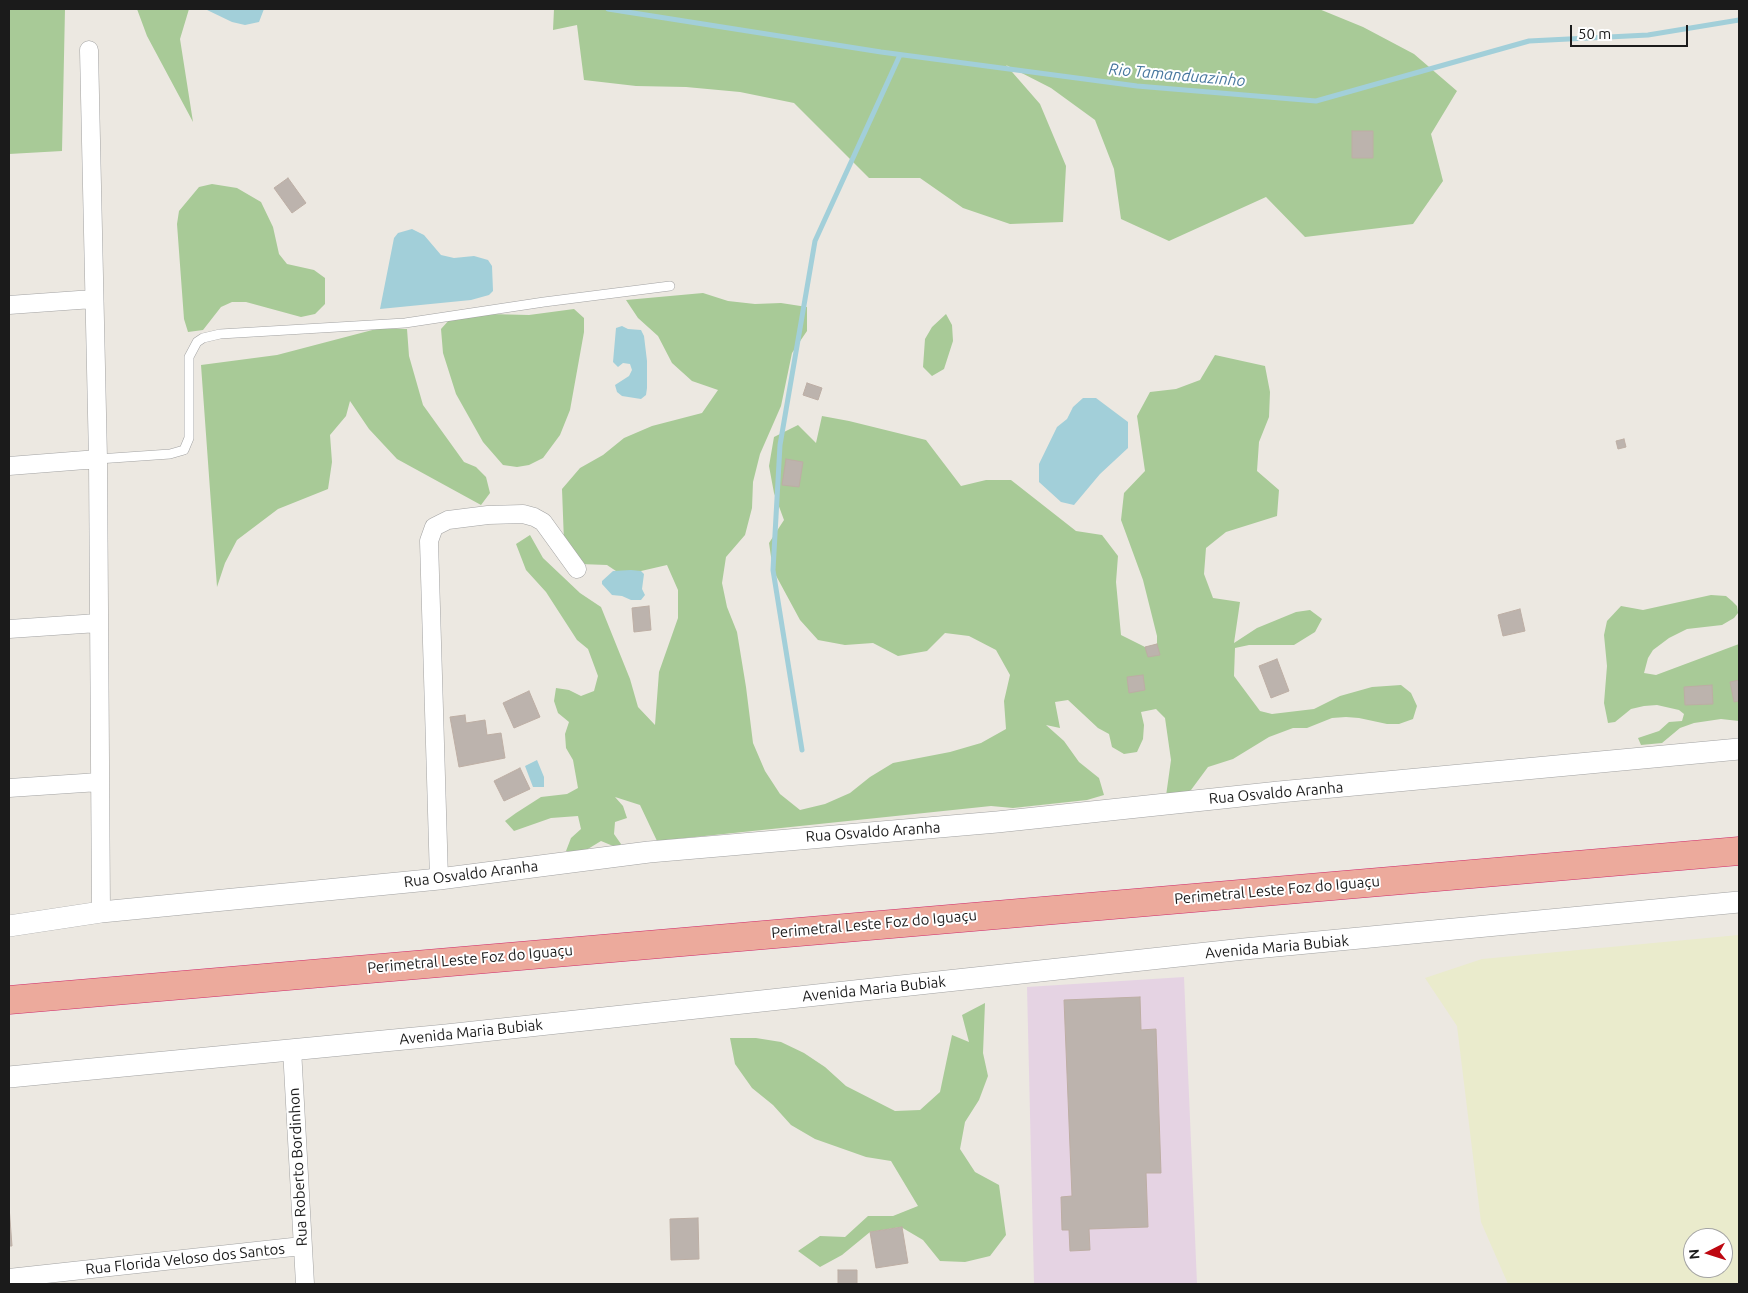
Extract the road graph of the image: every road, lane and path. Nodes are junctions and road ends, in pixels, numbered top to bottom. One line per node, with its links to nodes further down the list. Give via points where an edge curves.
1 (89, 50): 3 (street)
2 (670, 286): 5 (lane, via 405,323 220,334 203,338 189,357 189,438 184,450 170,454)
3 (93, 299): 4 (street); 5 (street)
4 (9, 305)
5 (98, 459): 6 (street); 8 (street)
6 (9, 466)
7 (577, 570): 14 (street, via 543,522 534,517 523,514 488,515 448,520 434,527 429,541)
8 (98, 623): 9 (street); 11 (street)
9 (9, 629)
10 (1739, 750): 14 (street, Rua Osvaldo Aranha, via 650,852)
11 (99, 782): 12 (street); 16 (street)
12 (9, 788)
13 (1739, 851): 18 (highway, Perimetral Leste Foz do Iguaçu)
14 (439, 879): 16 (street, Rua Osvaldo Aranha)
15 (1739, 902): 19 (street, Avenida Maria Bubiak, via 1244,949 718,1007)
16 (101, 912): 17 (street, Rua Osvaldo Aranha)
17 (9, 926)
18 (9, 1000)
19 (292, 1049): 20 (street, Avenida Maria Bubiak); 21 (street, Rua Roberto Bordinhon)
20 (9, 1077)
21 (302, 1246): 22 (street, Rua Florida Veloso dos Santos); 23 (street, Rua Roberto Bordinhon)
22 (9, 1278)
23 (304, 1284)

